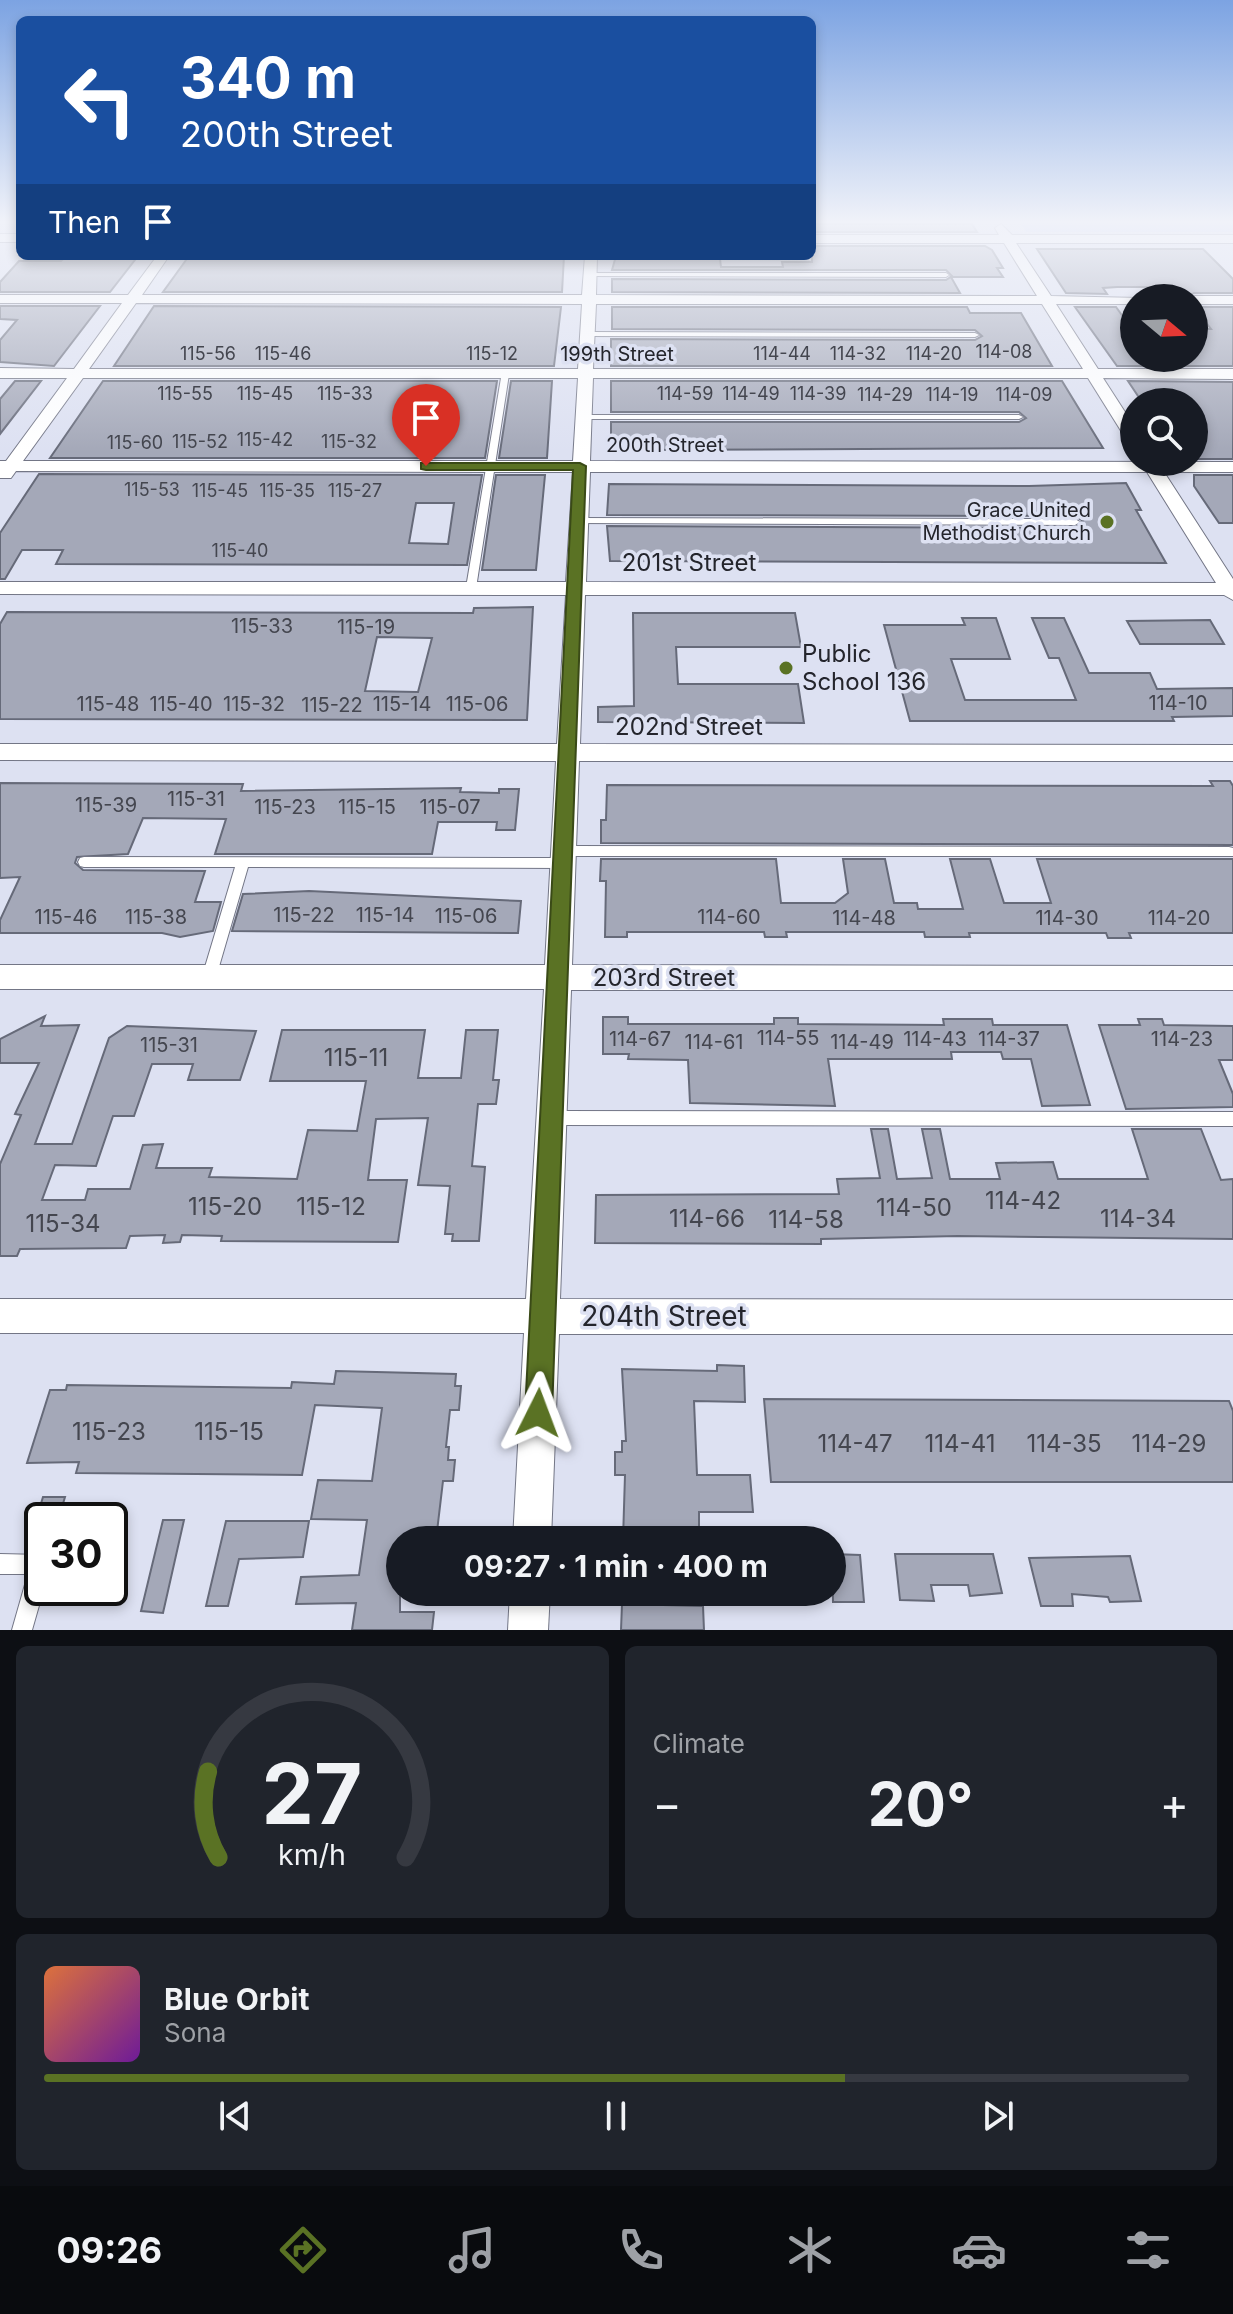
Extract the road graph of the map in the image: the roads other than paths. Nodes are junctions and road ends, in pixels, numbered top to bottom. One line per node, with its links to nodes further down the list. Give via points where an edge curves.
1 (132, 299): 11 (street)
2 (589, 299): 8 (street)
3 (1027, 299): 4 (street)
4 (1045, 300): 5 (street); 14 (street)
5 (1120, 300)
6 (1208, 300): 7 (street)
7 (1233, 300)
8 (588, 334): 9 (lane); 13 (street)
9 (975, 335)
10 (0, 373): 11 (street, 199th Street)
11 (78, 373): 12 (street, 199th Street); 20 (street)
12 (505, 374): 13 (street, 199th Street); 21 (lane)
13 (586, 374): 14 (street, 199th Street); 16 (street)
14 (1093, 374): 15 (street, 199th Street); 18 (street)
15 (1233, 374)
16 (583, 417): 17 (lane); 22 (street)
17 (1019, 417)
18 (1120, 417)
19 (1120, 465): 22 (street, 200th Street)
20 (6, 466): 21 (street, 200th Street); 26 (street)
21 (489, 466): 22 (street, 200th Street); 30 (lane)
22 (580, 466): 27 (street)
23 (1208, 466): 24 (street, 200th Street)
24 (1233, 467)
25 (1157, 476): 32 (street)
26 (0, 481)
27 (577, 521): 28 (lane); 31 (street)
28 (1075, 522)
29 (0, 588): 30 (street, 201st Street)
30 (471, 588): 31 (street, 201st Street)
31 (575, 589): 32 (street, 201st Street); 34 (street)
32 (1232, 591)
33 (0, 752): 34 (street, 202nd Street)
34 (568, 753): 35 (street, 202nd Street); 37 (street)
35 (1233, 753)
36 (1229, 852): 37 (lane)
37 (563, 857): 39 (lane); 42 (street)
38 (84, 862): 39 (lane)
39 (243, 862): 41 (lane)
40 (0, 977): 41 (street, 203rd Street)
41 (209, 977): 42 (street, 203rd Street)
42 (557, 977): 43 (street, 203rd Street); 44 (street)
43 (1233, 978)
44 (551, 1118): 45 (lane); 47 (street)
45 (1233, 1119)
46 (0, 1316): 47 (street, 204th Street)
47 (543, 1316): 48 (street, 204th Street); 49 (street)
48 (1233, 1317)
49 (533, 1526)
50 (0, 1564): 52 (lane, via 41,1564)
51 (529, 1606): 53 (street)
52 (22, 1630)
53 (528, 1630)

